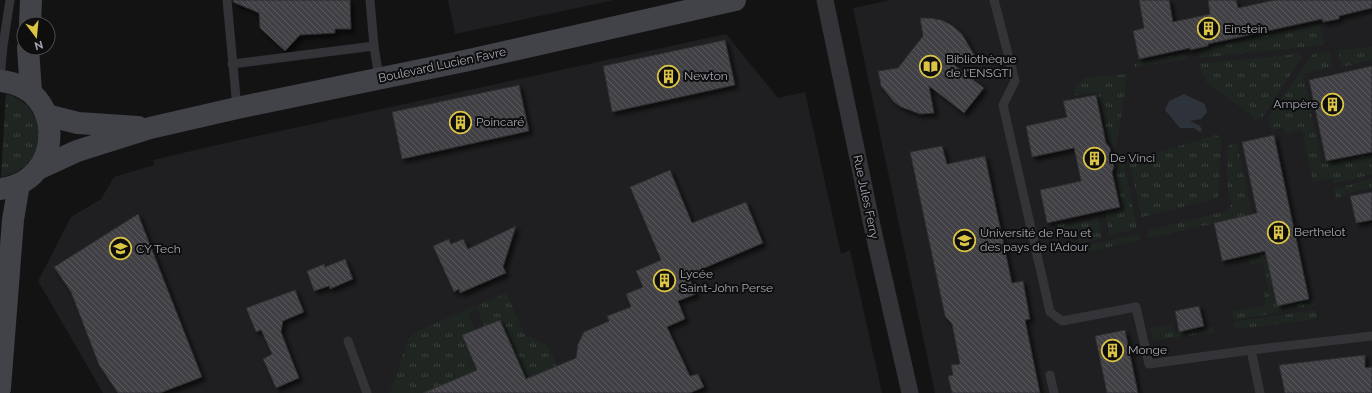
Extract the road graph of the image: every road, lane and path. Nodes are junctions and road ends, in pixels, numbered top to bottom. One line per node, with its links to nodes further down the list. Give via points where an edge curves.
1 (10, 0): 10 (lane)
2 (32, 0): 8 (street)
3 (227, 0): 13 (lane)
4 (370, 0): 11 (lane)
5 (735, 0): 14 (street, Boulevard Lucien Favre)
6 (825, 0): 28 (street, Rue Jules Ferry, via 867,205)
7 (994, 0): 24 (lane, via 1015,81 1003,105 1050,312 1062,321 1136,307 1149,364)
8 (31, 16)
9 (0, 30): 10 (lane)
10 (2, 46): 15 (lane)
11 (374, 46): 13 (lane); 14 (lane)
12 (29, 56): 16 (street)
13 (232, 64): 17 (lane)
14 (379, 78): 17 (street, Boulevard Lucien Favre)
15 (0, 79): 16 (street)
16 (31, 92): 18 (street)
17 (237, 108): 19 (street, Boulevard Lucien Favre)
18 (46, 115): 19 (street, Boulevard Lucien Favre, via 78,123); 20 (street, via 50,130 49,145 45,158)
19 (150, 128): 20 (street, Boulevard Lucien Favre, via 78,151)
20 (38, 168): 21 (street, via 30,178)
21 (9, 187): 26 (street, via 13,220)
22 (1372, 336): 24 (lane)
23 (348, 341): 27 (lane)
24 (1251, 350): 30 (lane)
25 (1050, 375): 29 (lane)
26 (0, 388)
27 (367, 393)
28 (910, 393)
29 (1054, 393)
30 (1260, 393)

